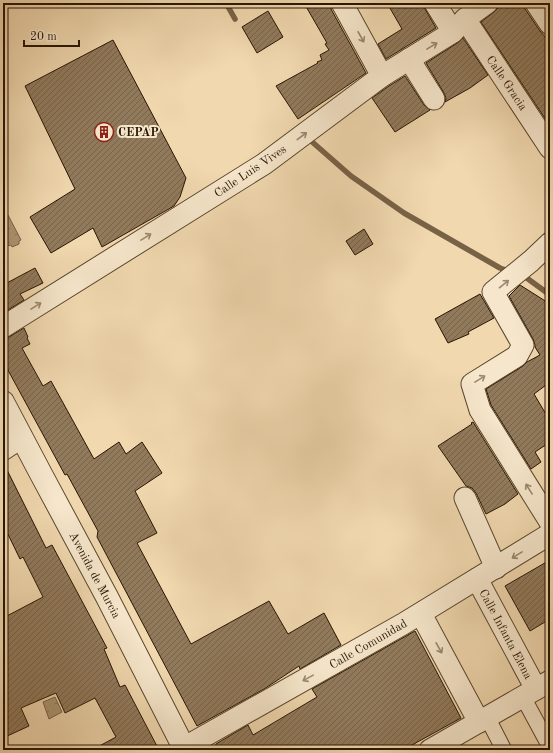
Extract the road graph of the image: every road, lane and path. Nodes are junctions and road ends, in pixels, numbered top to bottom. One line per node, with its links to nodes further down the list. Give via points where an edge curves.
1 (342, 3): 8 (street, one-way to 8)
2 (435, 3): 6 (street, Calle Gracia)
3 (487, 3): 6 (street, Calle Luis Vives)
4 (536, 3): 5 (street)
5 (550, 24)
6 (459, 26): 7 (street, Calle Luis Vives, one-way to 6); 10 (street, Calle Gracia)
7 (410, 59): 8 (street, Calle Luis Vives); 9 (street)
8 (382, 76): 12 (street, Calle Luis Vives, one-way to 8, via 264,164)
9 (434, 99)
10 (550, 148)
11 (550, 243): 17 (street, one-way to 11, via 480,410 472,384 517,356 523,345 493,292)
12 (3, 327)
13 (3, 402): 14 (street, Avenida de Murcia)
14 (21, 437): 15 (street); 25 (street, Avenida de Murcia, via 107,597)
15 (3, 449)
16 (465, 498): 19 (street)
17 (550, 522)
18 (550, 534): 19 (street, Calle Comunidad, one-way to 19)
19 (496, 568): 20 (street, Calle Comunidad)
20 (476, 579): 21 (street, Calle Comunidad, via 452,601); 22 (street, Calle Infanta Elena)
21 (421, 614): 23 (street, one-way to 23); 25 (street, Calle Comunidad, one-way to 25)
22 (524, 693): 23 (street); 24 (street)
23 (483, 720): 26 (street); 27 (street)
24 (550, 747)
25 (183, 749)
26 (430, 750)
27 (504, 750)

